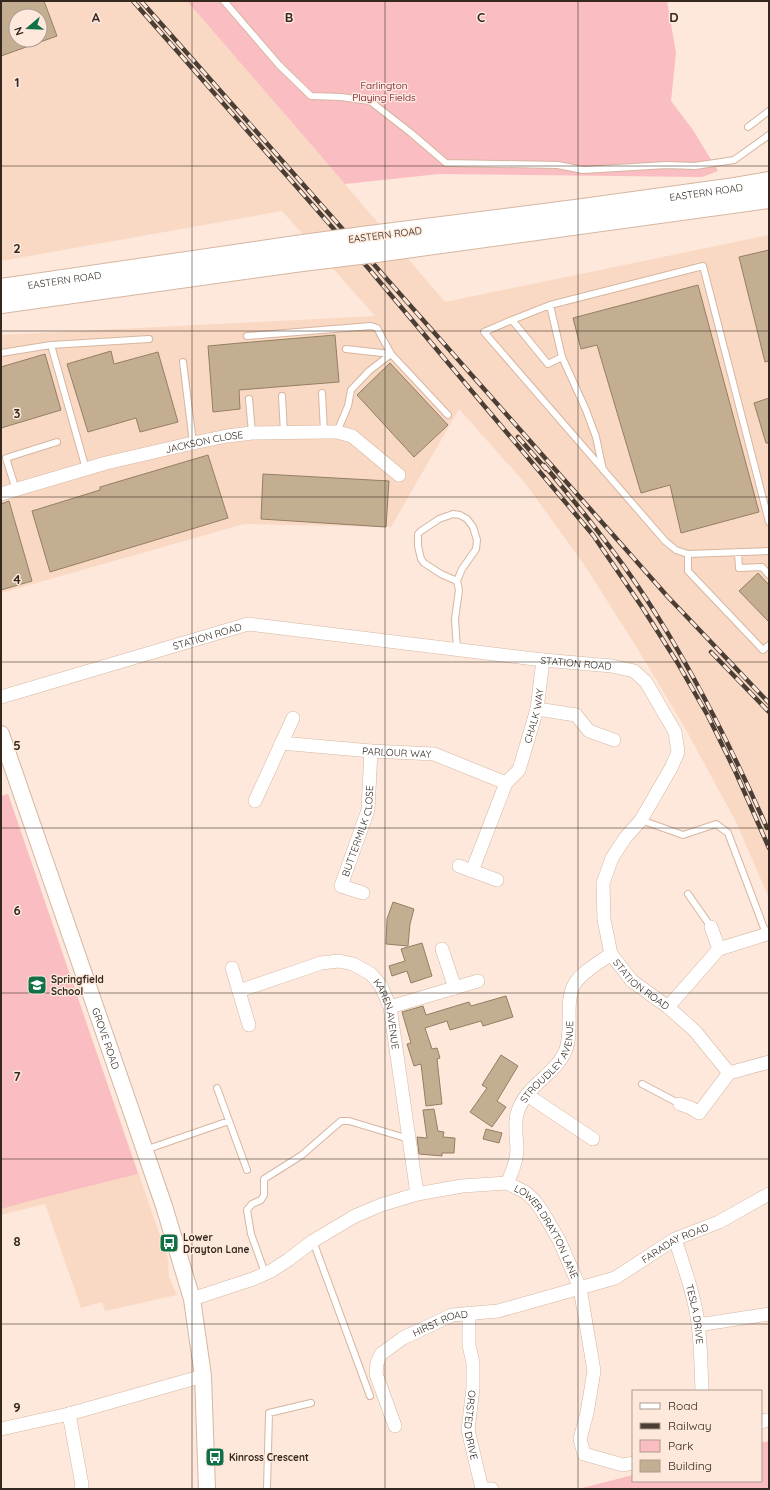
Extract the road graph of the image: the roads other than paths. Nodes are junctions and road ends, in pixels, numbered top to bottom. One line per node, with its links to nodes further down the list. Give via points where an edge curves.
1 (224, 1): 4 (lane, via 279,65 311,96 370,101 446,163 558,165 583,170 696,166 734,160)
2 (769, 112): 3 (lane)
3 (748, 127)
4 (769, 135)
5 (769, 182): 7 (main road, EASTERN ROAD, via 567,211)
6 (769, 198): 7 (main road, EASTERN ROAD)
7 (373, 244): 8 (main road, EASTERN ROAD, bridge)
8 (299, 254): 9 (main road, EASTERN ROAD); 10 (main road, EASTERN ROAD)
9 (1, 289)
10 (1, 303)
11 (550, 305): 12 (lane); 19 (lane); 35 (lane, via 703,266)
12 (512, 320): 19 (lane, via 548,364); 31 (lane, via 484,332)
13 (247, 336): 18 (lane, via 371,326 377,328)
14 (149, 339): 15 (lane)
15 (51, 345): 17 (lane); 30 (lane)
16 (346, 349): 18 (lane)
17 (1, 353)
18 (391, 354): 24 (lane); 26 (lane, via 351,390 348,406)
19 (562, 358): 31 (lane, via 586,410)
20 (183, 362): 29 (lane)
21 (322, 393): 26 (lane)
22 (282, 396): 25 (lane)
23 (249, 399): 27 (lane)
24 (448, 415)
25 (284, 432): 26 (street, JACKSON CLOSE); 27 (street, JACKSON CLOSE)
26 (330, 432): 32 (street, JACKSON CLOSE, via 352,436)
27 (252, 433): 29 (street, JACKSON CLOSE)
28 (57, 442): 33 (lane, via 6,458)
29 (193, 442): 30 (street, JACKSON CLOSE)
30 (86, 470): 33 (street, JACKSON CLOSE)
31 (604, 471): 38 (lane, via 665,541 676,550)
32 (399, 475)
33 (16, 490): 34 (street, JACKSON CLOSE)
34 (1, 494)
35 (769, 522)
36 (769, 551): 37 (lane)
37 (738, 552): 38 (lane); 39 (lane, via 739,568 762,567)
38 (688, 554): 41 (lane, via 688,571 763,650)
39 (769, 575)
40 (457, 581): 40 (lane, via 424,563 418,546 418,534 421,531 439,519 453,514 467,519 477,540 476,548); 42 (lane, via 459,590 454,619)
41 (769, 645)
42 (457, 649): 43 (street, STATION ROAD); 44 (street, STATION ROAD, via 248,624)
43 (543, 660): 45 (street, CHALK WAY); 53 (street, STATION ROAD, via 612,666 634,671 646,682 675,732 678,752)
44 (1, 697)
45 (537, 709): 48 (street, via 576,715 589,731); 51 (street, CHALK WAY, via 518,770)
46 (293, 718): 49 (street)
47 (1, 734): 80 (street, GROVE ROAD)
48 (614, 740)
49 (281, 743): 50 (street, PARLOUR WAY); 52 (street)
50 (371, 751): 51 (street, PARLOUR WAY, via 434,754); 57 (street, BUTTERMILK CLOSE, via 368,810 341,886)
51 (506, 782): 55 (street)
52 (255, 801)
53 (641, 820): 60 (lane, via 683,835 716,824 728,833); 63 (street, STATION ROAD, via 612,858 603,884 604,920)
54 (460, 866): 55 (street)
55 (472, 871): 56 (street)
56 (497, 880)
57 (363, 893)
58 (688, 894): 59 (lane)
59 (711, 927): 62 (street)
60 (768, 937): 62 (street)
61 (442, 948): 66 (street)
62 (719, 949): 69 (street)
63 (611, 954): 69 (street, STATION ROAD, via 632,981); 75 (street, STROUDLEY AVENUE, via 579,977 573,986 569,1036 565,1051 556,1066)
64 (232, 968): 67 (street)
65 (478, 981): 66 (street)
66 (455, 988): 68 (street)
67 (239, 991): 68 (street, KAREN AVENUE, via 321,963 339,960 354,964 371,974 381,986); 70 (street)
68 (390, 1007): 78 (street, KAREN AVENUE)
69 (668, 1007): 72 (street, STATION ROAD, via 695,1031)
70 (249, 1025)
71 (769, 1062): 72 (street)
72 (729, 1073): 76 (street, via 698,1113)
73 (642, 1084): 76 (lane)
74 (217, 1088): 77 (lane)
75 (526, 1094): 79 (street); 82 (street, STROUDLEY AVENUE, via 517,1115 517,1152)
76 (680, 1104)
77 (228, 1121): 80 (lane); 81 (lane)
78 (410, 1139): 83 (street, KAREN AVENUE); 87 (lane, via 349,1121 341,1121 302,1155 264,1179 264,1195 247,1210 251,1234)
79 (593, 1139)
80 (145, 1150): 89 (street, GROVE ROAD)
81 (247, 1170)
82 (507, 1183): 83 (street, LOWER DRAYTON LANE, via 462,1186); 88 (street, LOWER DRAYTON LANE, via 525,1192 542,1211 559,1240)
83 (417, 1194): 86 (street, LOWER DRAYTON LANE, via 355,1216)
84 (769, 1194): 85 (street, FARADAY ROAD, via 719,1222)
85 (675, 1239): 88 (street, FARADAY ROAD, via 615,1278); 92 (street, TESLA DRIVE, via 688,1276)
86 (313, 1241): 87 (street, LOWER DRAYTON LANE); 95 (lane)
87 (266, 1273): 89 (street, LOWER DRAYTON LANE)
88 (580, 1288): 90 (street, HIRST ROAD, via 498,1310); 100 (street, LOWER DRAYTON LANE, via 594,1371 580,1439 584,1454 623,1465)
89 (192, 1299): 93 (street)
90 (469, 1313): 98 (street, HIRST ROAD, via 452,1315 403,1338 381,1354 376,1374); 104 (street, ORSTED DRIVE, via 473,1388 468,1430)
91 (769, 1314): 92 (street)
92 (698, 1325): 94 (street, TESLA DRIVE)
93 (203, 1376): 97 (street); 102 (street)
94 (702, 1390)
95 (370, 1396)
96 (311, 1403): 103 (lane, via 269,1413)
97 (69, 1414): 99 (street); 101 (street)
98 (395, 1426)
99 (1, 1429)
100 (632, 1463)
101 (81, 1489)
102 (207, 1489)
103 (267, 1489)
104 (482, 1489): 105 (street, ORSTED DRIVE)
105 (492, 1489)

